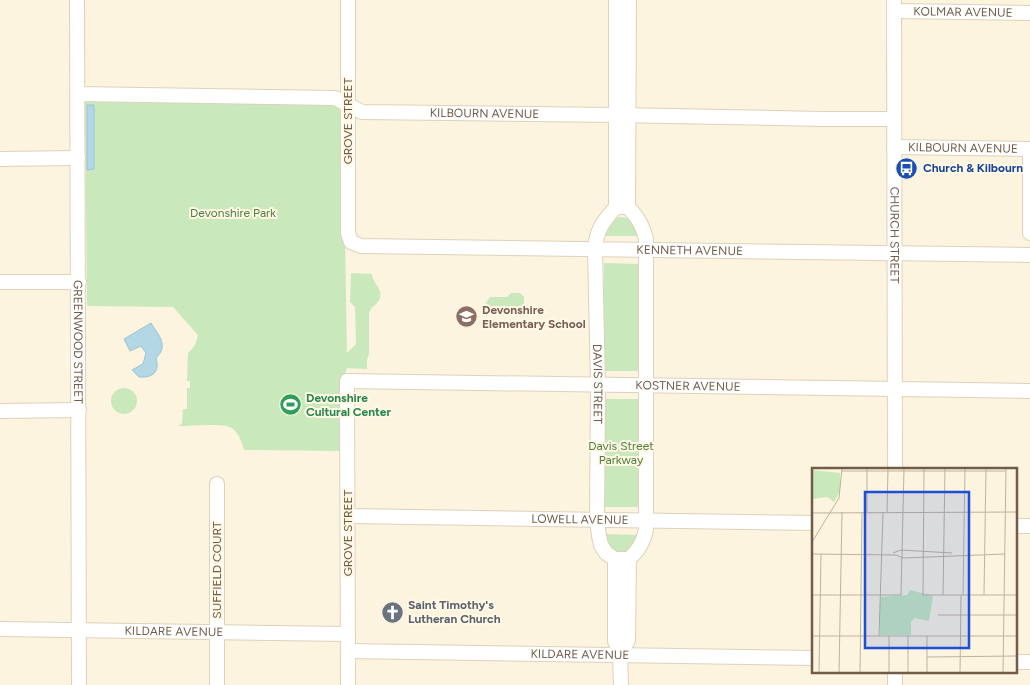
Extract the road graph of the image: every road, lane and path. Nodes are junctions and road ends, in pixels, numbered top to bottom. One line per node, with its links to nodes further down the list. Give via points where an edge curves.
1 (77, 0): 7 (street, GREENWOOD STREET)
2 (348, 0): 8 (street, GROVE STREET)
3 (616, 0): 9 (street)
4 (629, 0): 9 (street)
5 (894, 6): 6 (street, KOLMAR AVENUE); 10 (street, CHURCH STREET)
6 (1030, 13)
7 (78, 94): 8 (street, KILBOURN AVENUE, via 334,98); 13 (street, GREENWOOD STREET)
8 (348, 105): 9 (street, KILBOURN AVENUE, via 362,112); 17 (street, GROVE STREET, via 348,233)
9 (623, 115): 10 (street, KILBOURN AVENUE); 15 (street)
10 (894, 119): 11 (street, CHURCH STREET)
11 (894, 147): 12 (street, KILBOURN AVENUE); 20 (street, CHURCH STREET)
12 (1030, 149): 16 (street)
13 (78, 158): 14 (street); 23 (street, GREENWOOD STREET)
14 (0, 159)
15 (622, 207): 18 (street, DAVIS STREET, via 600,228); 19 (street, via 637,216 643,227)
16 (1030, 234)
17 (351, 242): 18 (street, KENNETH AVENUE, via 361,246)
18 (595, 249): 19 (street, KENNETH AVENUE); 25 (street, DAVIS STREET)
19 (646, 250): 20 (street, KENNETH AVENUE); 26 (street)
20 (895, 254): 21 (street, KENNETH AVENUE); 27 (street, CHURCH STREET)
21 (1030, 255)
22 (0, 282): 23 (street)
23 (79, 282): 29 (street, GREENWOOD STREET)
24 (347, 381): 25 (street, KOSTNER AVENUE); 33 (street, GROVE STREET)
25 (598, 385): 26 (street, KOSTNER AVENUE); 34 (street, DAVIS STREET)
26 (646, 386): 27 (street, KOSTNER AVENUE); 35 (street)
27 (895, 389): 28 (street, KOSTNER AVENUE); 31 (street, CHURCH STREET)
28 (1030, 391)
29 (79, 410): 30 (street); 39 (street, GREENWOOD STREET)
30 (0, 411)
31 (895, 468)
32 (217, 484): 40 (street, SUFFIELD COURT)
33 (348, 516): 34 (street, LOWELL AVENUE); 41 (street, GROVE STREET)
34 (597, 520): 35 (street, LOWELL AVENUE); 37 (street, DAVIS STREET, via 601,545 606,553)
35 (646, 521): 36 (street, LOWELL AVENUE); 37 (street, via 642,543 636,553)
36 (812, 523)
37 (622, 559): 43 (street, via 615,641)
38 (0, 628): 39 (street, KILDARE AVENUE)
39 (80, 630): 40 (street, KILDARE AVENUE); 46 (street, GREENWOOD STREET)
40 (216, 633): 41 (street, KILDARE AVENUE); 47 (street, SUFFIELD COURT)
41 (348, 634): 42 (street, GROVE STREET)
42 (348, 651): 43 (street, KILDARE AVENUE); 48 (street, GROVE STREET)
43 (620, 655): 44 (street, KILDARE AVENUE); 49 (street)
44 (812, 658)
45 (895, 672): 50 (street)
46 (79, 685)
47 (217, 685)
48 (348, 685)
49 (621, 685)
50 (895, 685)

